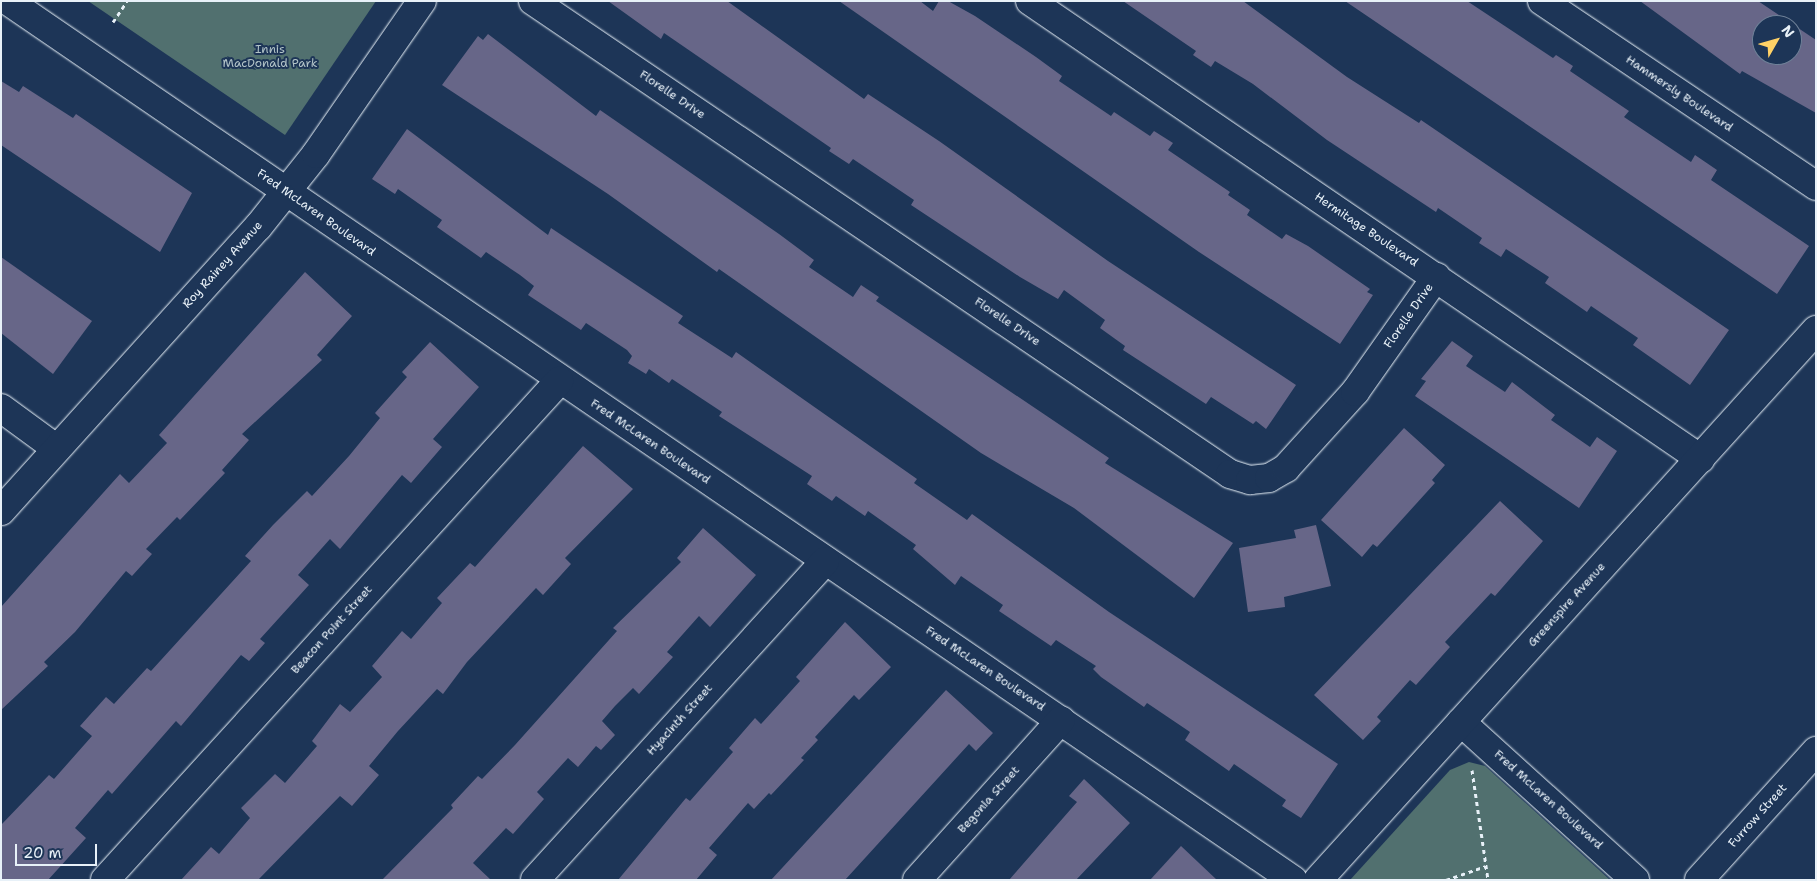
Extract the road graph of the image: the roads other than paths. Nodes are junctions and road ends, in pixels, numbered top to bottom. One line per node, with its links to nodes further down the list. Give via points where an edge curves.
1 (8, 1): 7 (street, Fred McLaren Boulevard)
2 (422, 1): 7 (street, Roy Rainey Avenue)
3 (533, 1): 8 (street, Florelle Drive, via 1230,474 1250,480 1269,478 1286,468 1354,392)
4 (1030, 1): 8 (street, Hermitage Boulevard)
5 (1542, 1): 6 (street, Hammersly Boulevard)
6 (1816, 186)
7 (286, 193): 10 (street, Fred McLaren Boulevard); 12 (street, Roy Rainey Avenue)
8 (1436, 277): 13 (street, Hermitage Boulevard)
9 (1816, 330): 13 (street, Greenspire Avenue)
10 (559, 381): 15 (street, Fred McLaren Boulevard); 19 (street, Beacon Point Street)
11 (1, 408): 12 (street)
12 (57, 449): 14 (street, Roy Rainey Avenue)
13 (1701, 459): 17 (street, Greenspire Avenue)
14 (1, 510)
15 (825, 561): 16 (street, Fred McLaren Boulevard); 20 (street, Hyacinth Street)
16 (1062, 720): 21 (street, Begonia Street); 22 (street, Fred McLaren Boulevard)
17 (1461, 722): 23 (street, Greenspire Avenue); 24 (street, Fred McLaren Boulevard)
18 (1816, 751): 25 (street, Furrow Street)
19 (105, 880)
20 (535, 880)
21 (917, 880)
22 (1293, 880)
23 (1318, 880)
24 (1635, 880)
25 (1699, 880)

